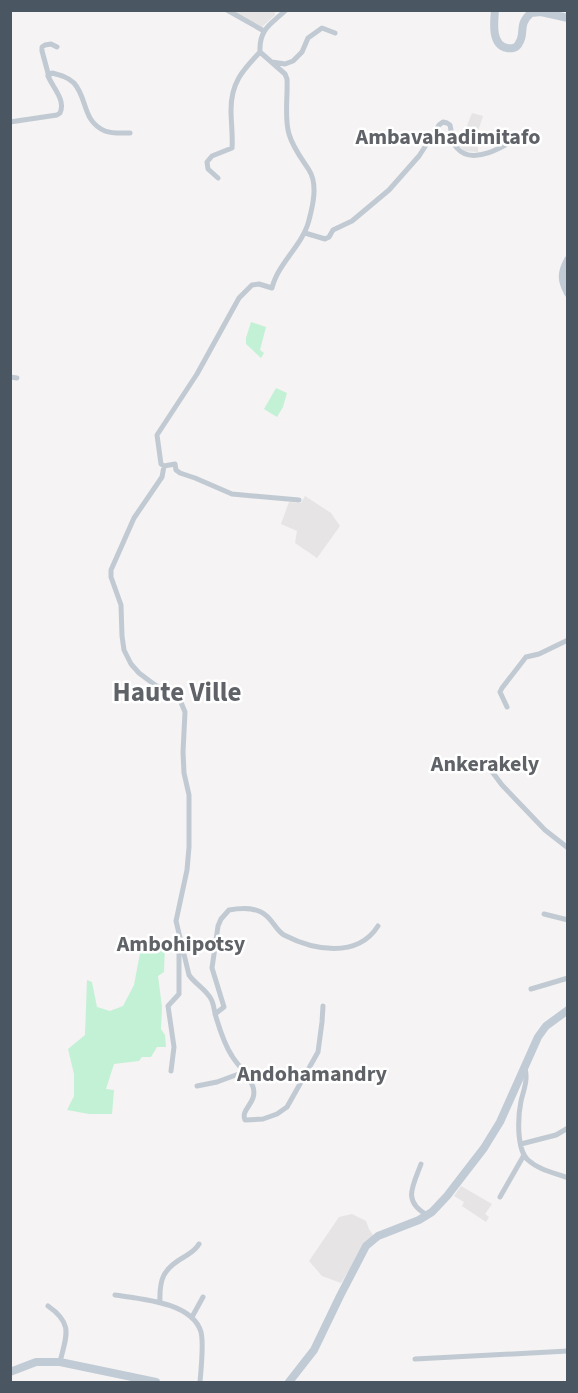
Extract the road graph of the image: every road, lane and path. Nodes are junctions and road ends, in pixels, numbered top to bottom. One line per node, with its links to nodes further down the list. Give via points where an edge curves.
1 (227, 10): 7 (street)
2 (278, 10): 5 (street)
3 (286, 10): 5 (street)
4 (495, 10): 6 (street, via 495,32 500,44 508,49 519,44 522,25 531,13)
5 (278, 18): 7 (street)
6 (567, 18)
7 (264, 31): 10 (street)
8 (335, 33): 11 (street, via 322,28 308,38 293,61)
9 (57, 47): 12 (street, via 42,47)
10 (260, 52): 11 (street); 16 (street, via 234,86 232,148 207,162 208,169)
11 (272, 62): 17 (street, via 287,79 289,134 313,177 315,188)
12 (48, 76): 13 (street, via 60,96 60,113); 14 (street, via 60,75 75,84 89,117 105,130)
13 (10, 122)
14 (130, 133)
15 (522, 135): 17 (street, via 500,149 474,155 457,149 450,125 443,122 389,190 352,221 333,230 326,239)
16 (218, 178)
17 (305, 232): 20 (street, via 272,288 252,285 239,298 157,435)
18 (567, 260): 19 (street, via 562,281)
19 (567, 293)
20 (164, 466): 21 (street, via 175,464 180,473 232,494); 29 (street, via 158,484 134,518 111,578 122,606 124,650 131,664 180,700 185,712 183,752 190,818 187,870 176,921)
21 (299, 500)
22 (567, 640): 23 (street, via 526,657 500,692)
23 (507, 707)
24 (436, 766): 25 (street, via 479,762 487,765 545,830)
25 (567, 848)
26 (544, 914): 27 (street)
27 (567, 920)
28 (378, 926): 34 (street, via 366,940 327,949 282,934 260,911 229,910 221,919 215,940 212,968 224,1007)
29 (180, 940): 34 (street, via 189,975 212,1000); 36 (street, via 180,994 168,1006 174,1047)
30 (567, 978): 31 (street)
31 (531, 989)
32 (323, 1006): 37 (street, via 318,1052 287,1107 263,1119 245,1120 243,1114 253,1099 253,1086)
33 (567, 1010): 35 (street, via 546,1026)
34 (215, 1014): 37 (street, via 223,1038)
35 (524, 1066): 40 (street, via 527,1078 519,1116); 45 (street, via 493,1135 447,1196)
36 (171, 1071)
37 (244, 1072): 38 (street)
38 (197, 1086)
39 (567, 1128): 40 (street)
40 (521, 1144): 41 (street)
41 (524, 1155): 43 (street, via 531,1163); 44 (street)
42 (421, 1164): 45 (street, via 411,1197)
43 (567, 1178)
44 (500, 1197)
45 (427, 1215): 58 (street, via 378,1236 366,1246 314,1350)
46 (199, 1245): 49 (street, via 166,1271 160,1282)
47 (116, 1295): 49 (street)
48 (203, 1297): 51 (street)
49 (160, 1303): 51 (street)
50 (48, 1306): 54 (street, via 62,1317 66,1329)
51 (192, 1317): 57 (street, via 201,1333)
52 (567, 1351): 53 (street)
53 (415, 1359)
54 (60, 1362): 55 (street, via 36,1362); 56 (street)
55 (10, 1372)
56 (156, 1383)
57 (200, 1383)
58 (289, 1383)

